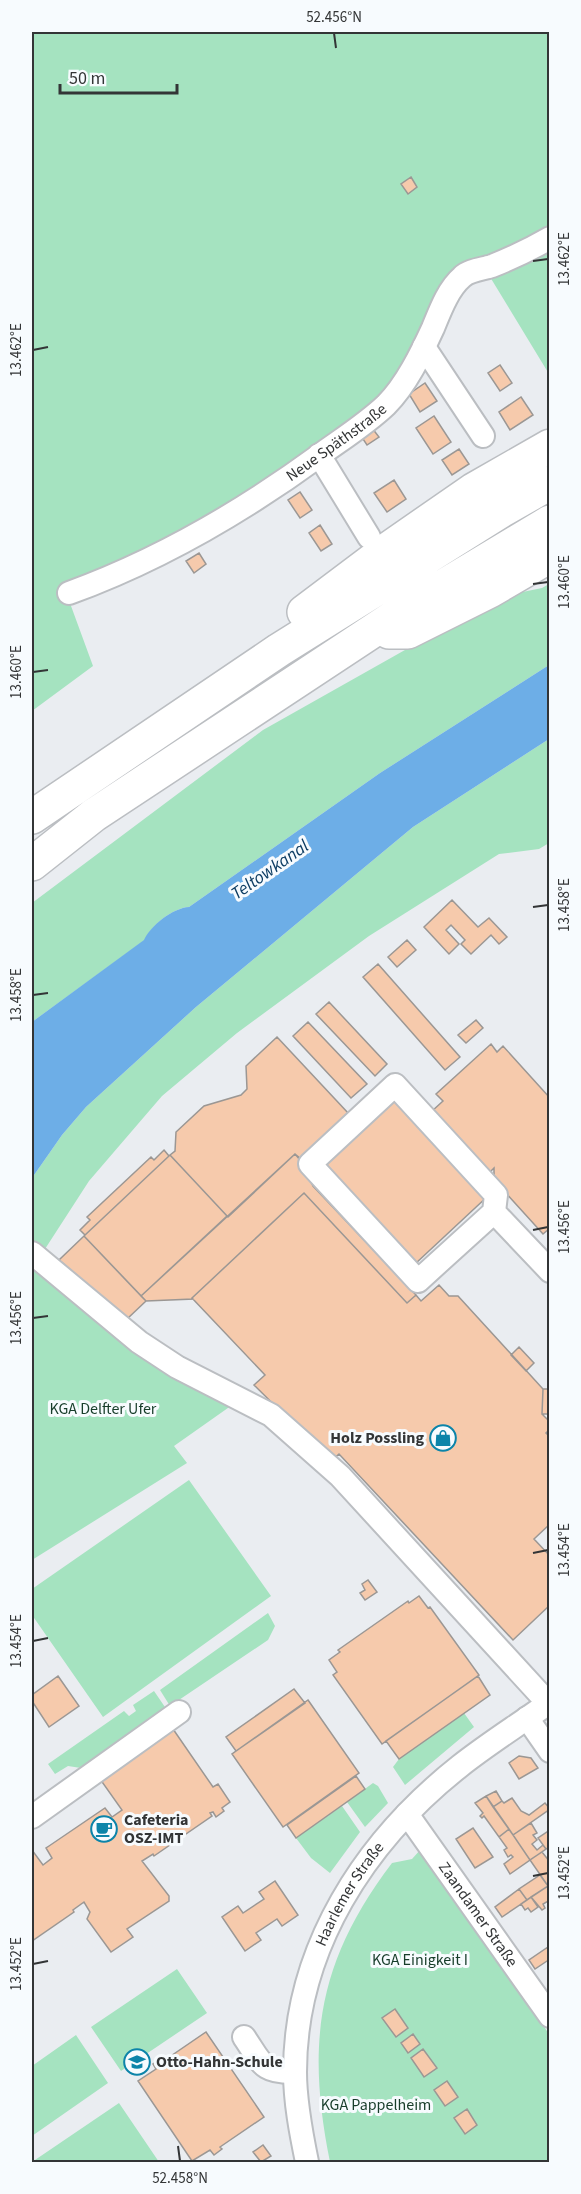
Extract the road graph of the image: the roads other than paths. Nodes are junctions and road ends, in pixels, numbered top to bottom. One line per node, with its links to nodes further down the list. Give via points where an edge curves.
1 (549, 238): 2 (street, Neue Späthstraße, via 463,275 442,306)
2 (424, 347): 3 (street); 5 (street, Neue Späthstraße, via 388,404)
3 (483, 436)
4 (549, 446): 12 (highway, via 473,490 300,614 291,621)
5 (319, 455): 8 (street); 10 (street, Neue Späthstraße, via 210,529 156,558)
6 (549, 483): 12 (highway)
7 (549, 522): 11 (highway)
8 (369, 537)
9 (549, 556): 11 (highway, via 408,632)
10 (69, 592)
11 (372, 632): 14 (highway, via 94,815)
12 (279, 650): 13 (highway)
13 (32, 817)
14 (32, 864)
15 (494, 1212): 15 (street, via 496,1195 394,1085 310,1164 418,1281); 17 (street)
16 (32, 1253): 18 (street, via 148,1348 271,1415 340,1476)
17 (549, 1271)
18 (549, 1702): 20 (street, Haarlemer Straße)
19 (179, 1712): 23 (street)
20 (527, 1718): 21 (street); 22 (street, Haarlemer Straße, via 460,1766)
21 (549, 1751)
22 (407, 1814): 24 (street, Zaandamer Straße); 26 (street, Haarlemer Straße, via 359,1872 326,1929 299,2017)
23 (32, 1817)
24 (549, 2016)
25 (244, 2037): 26 (street, via 266,2067 277,2072)
26 (295, 2072): 27 (street, Haarlemer Straße)
27 (308, 2163)

